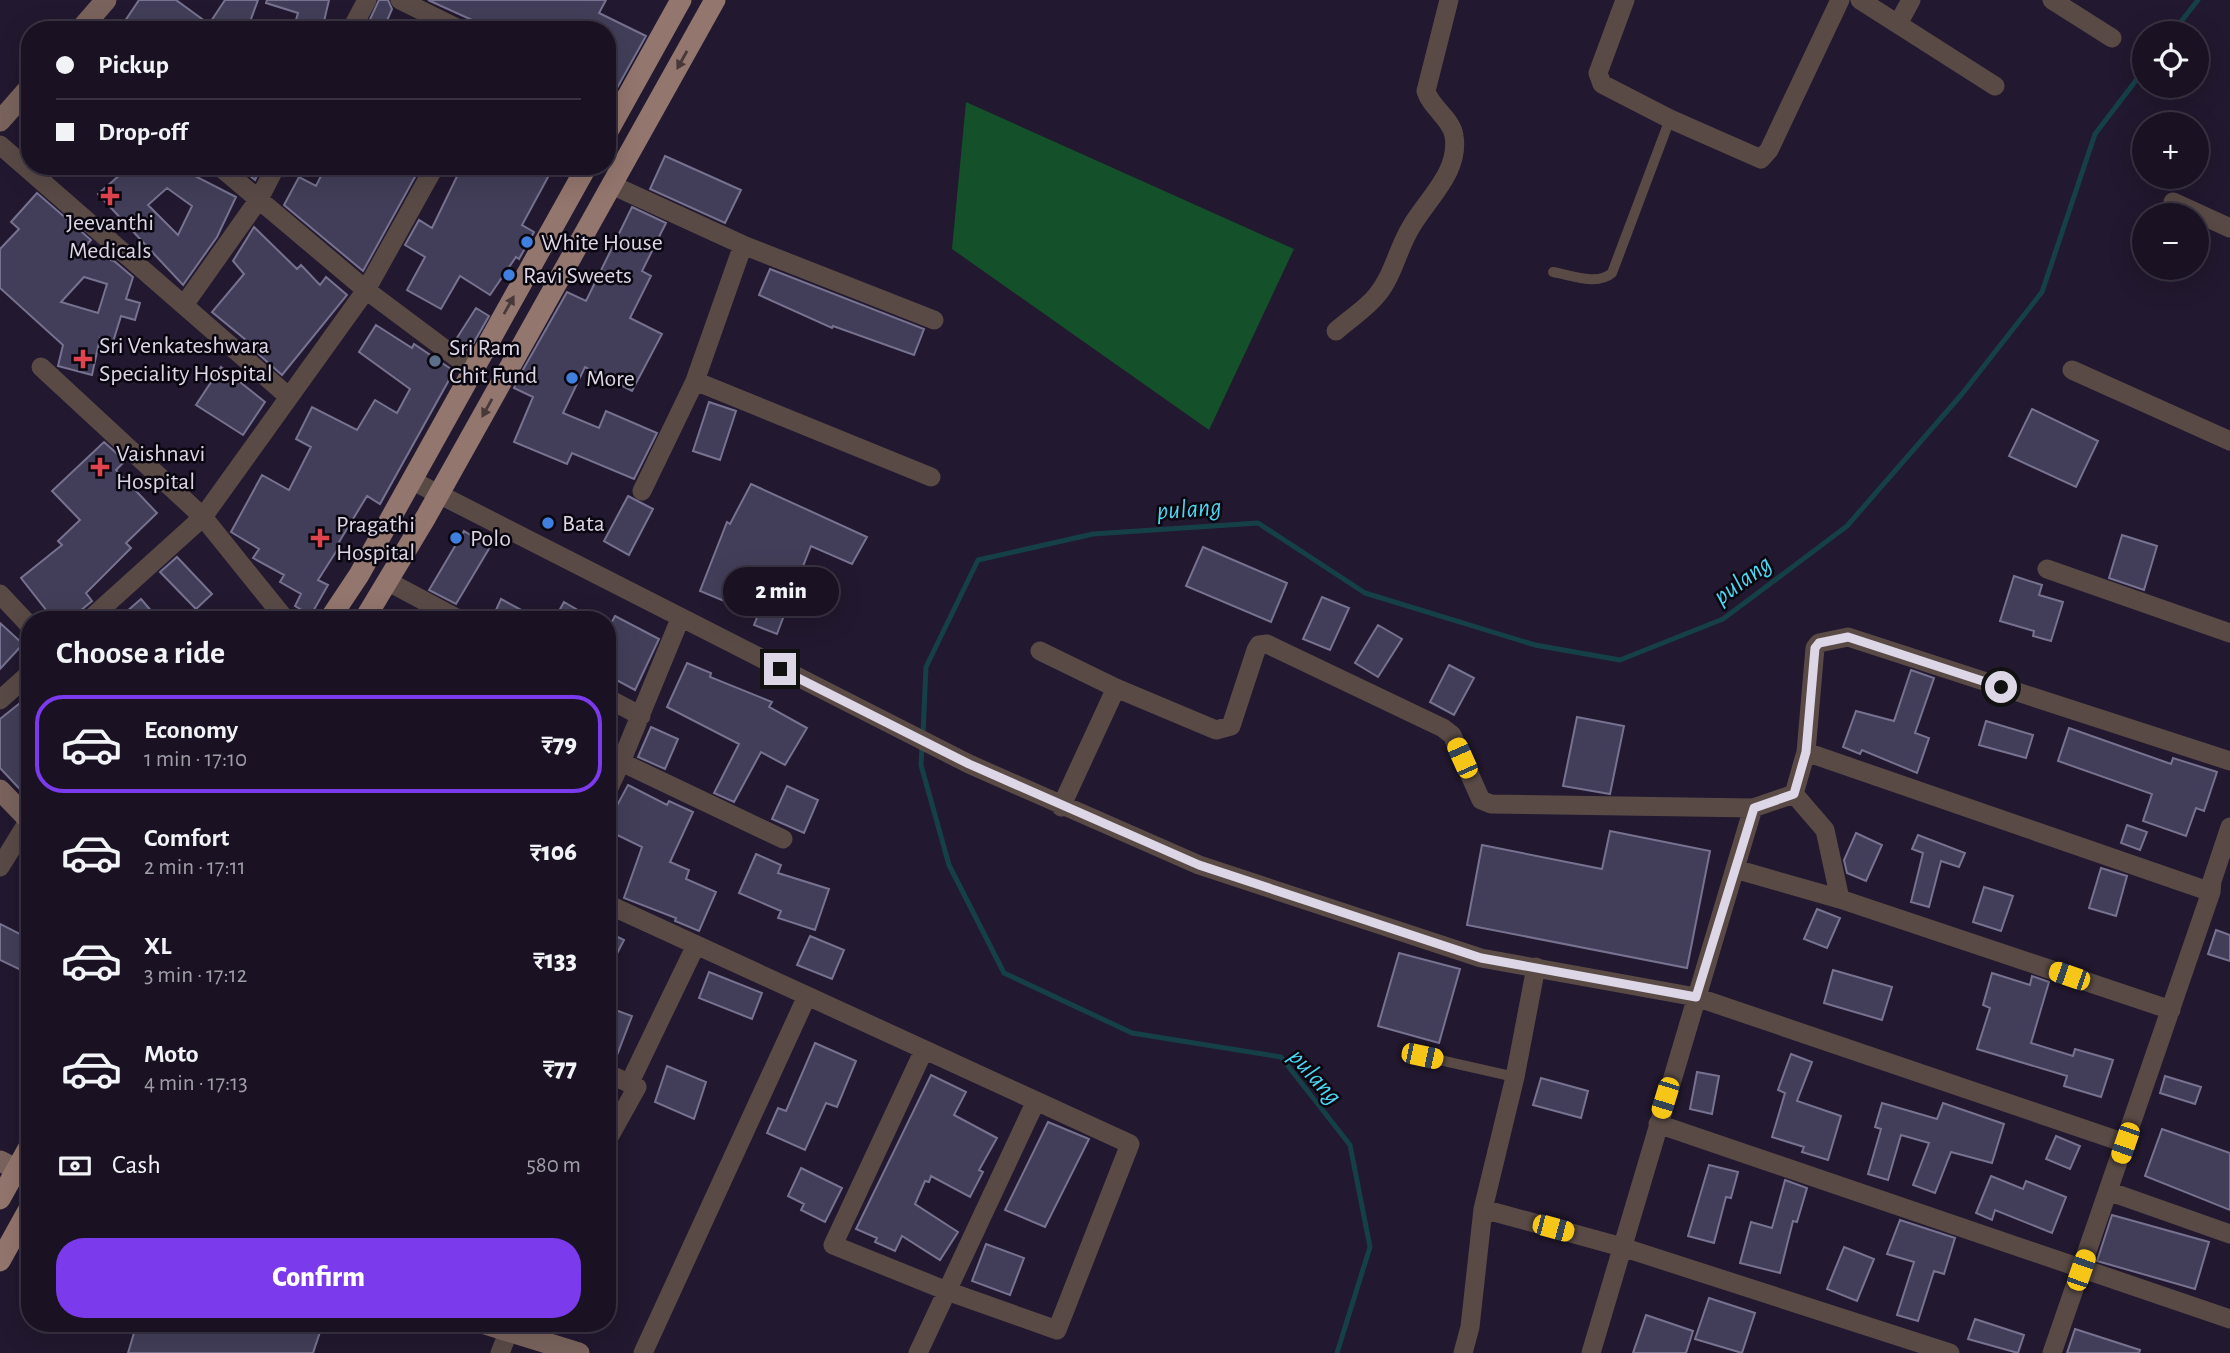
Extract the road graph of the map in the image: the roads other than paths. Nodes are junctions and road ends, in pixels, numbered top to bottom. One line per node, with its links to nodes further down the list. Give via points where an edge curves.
1 (106, 0): 12 (street)
2 (367, 0): 13 (street)
3 (400, 0): 14 (street)
4 (681, 0): 19 (main road)
5 (715, 0): 29 (main road, one-way to 29)
6 (1449, 0): 38 (street, via 1426,91 1453,130 1452,162 1410,228 1376,297)
7 (1625, 0): 20 (street, via 1598,79)
8 (1840, 0): 20 (street, via 1769,150 1760,159)
9 (1860, 0): 15 (street)
10 (1911, 0): 15 (street)
11 (2052, 0): 16 (street)
12 (88, 21)
13 (356, 21)
14 (443, 21)
15 (1898, 24): 17 (street)
16 (2112, 38)
17 (1995, 86)
18 (21, 97): 21 (street)
19 (616, 106)
20 (1670, 119): 34 (lane, via 1612,273 1591,279)
21 (0, 121)
22 (0, 145): 23 (street)
23 (21, 163)
24 (34, 175): 36 (street)
25 (230, 175): 30 (street)
26 (271, 175): 30 (street)
27 (430, 175): 35 (street)
28 (582, 175): 40 (main road, one-way to 28)
29 (612, 184): 33 (street); 48 (main road, one-way to 48)
30 (259, 199): 35 (street); 36 (street)
31 (2173, 202): 32 (street)
32 (2230, 228)
33 (743, 245): 37 (street); 42 (street)
34 (1553, 272)
35 (366, 290): 40 (street); 43 (street)
36 (184, 305): 43 (street)
37 (934, 320)
38 (1336, 331)
39 (41, 366): 49 (street)
40 (473, 370): 46 (main road)
41 (2072, 370): 44 (street)
42 (695, 381): 45 (street); 47 (street)
43 (289, 397): 49 (street)
44 (2230, 442)
45 (931, 477)
46 (411, 480): 48 (street); 55 (main road)
47 (642, 491)
48 (437, 496): 51 (main road); 59 (street)
49 (203, 517): 53 (street); 54 (street)
50 (2047, 569): 60 (street)
51 (387, 581): 56 (main road); 57 (street)
52 (0, 594): 58 (street)
53 (99, 611)
54 (279, 611)
55 (335, 611)
56 (369, 611)
57 (443, 611)
58 (21, 616)
59 (680, 620): 66 (street); 73 (street)
60 (2230, 633)
61 (1040, 651): 63 (street)
62 (21, 681): 64 (street)
63 (1116, 688): 73 (street); 74 (street, via 1224,730 1231,726 1256,650 1267,644 1443,728 1452,735 1481,800 1491,804)
64 (0, 700)
65 (616, 703): 66 (street)
66 (642, 716): 69 (street)
67 (1806, 752): 68 (street, via 1815,648 1848,637); 72 (street); 81 (street)
68 (2230, 761)
69 (621, 762): 70 (street); 78 (street)
70 (616, 773)
71 (0, 790): 75 (street)
72 (1794, 794): 74 (street); 82 (street, via 1825,830)
73 (1061, 807): 85 (street, via 1199,865 1481,958)
74 (1754, 808): 80 (street)
75 (21, 812)
76 (2230, 827): 81 (street)
77 (21, 833): 79 (street)
78 (783, 839)
79 (0, 867)
80 (1735, 869): 82 (street); 87 (street)
81 (2218, 887): 88 (street)
82 (1840, 899): 88 (street)
83 (616, 908): 84 (street)
84 (696, 945): 86 (street); 93 (street)
85 (1536, 967): 87 (street); 92 (street)
86 (807, 996): 89 (street); 113 (street)
87 (1696, 997): 95 (street); 97 (street)
88 (2171, 1010): 97 (street)
89 (924, 1050): 94 (street); 107 (street, via 833,1245)
90 (1422, 1056): 92 (lane)
91 (616, 1077): 93 (street)
92 (1515, 1077): 101 (street)
93 (629, 1083): 96 (street, via 637,1087)
94 (1035, 1101): 107 (street); 107 (street, via 1130,1144 1057,1330)
95 (1658, 1124): 104 (street); 106 (street)
96 (616, 1125)
97 (2125, 1143): 99 (street)
98 (15, 1169): 100 (main road)
99 (2108, 1191): 103 (street); 106 (street)
100 (0, 1199)
101 (1483, 1209): 104 (street); 115 (street)
102 (21, 1223): 105 (main road)
103 (2230, 1234)
104 (1622, 1247): 116 (street); 117 (street)
105 (0, 1261)
106 (2081, 1270): 108 (street); 118 (street)
107 (947, 1291): 114 (street)
108 (2230, 1319)
109 (508, 1332): 111 (street)
110 (523, 1332): 112 (street)
111 (500, 1353)
112 (579, 1353)
113 (643, 1353)
114 (918, 1353)
115 (1463, 1353)
116 (1591, 1353)
117 (1950, 1353)
118 (2052, 1353)

